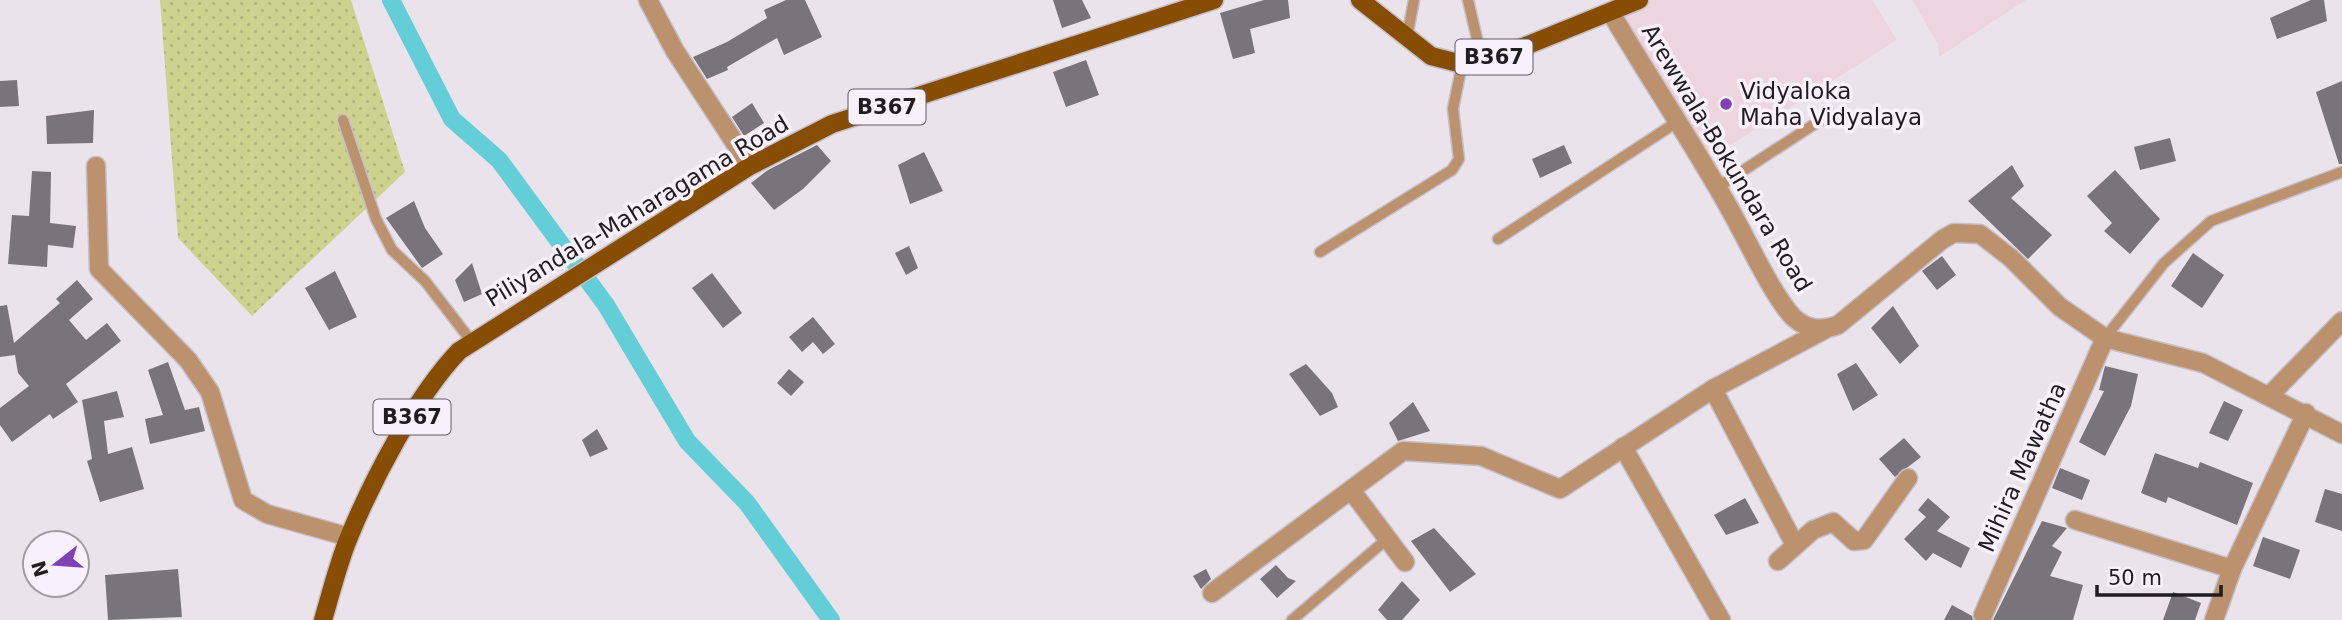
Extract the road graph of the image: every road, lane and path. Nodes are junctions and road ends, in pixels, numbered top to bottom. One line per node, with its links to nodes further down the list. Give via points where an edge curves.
1 (648, 0): 15 (street, via 675,51)
2 (1214, 0): 15 (main road, Piliyandala-Maharagama Road / B367, via 832,124)
3 (1360, 0): 8 (main road, B367)
4 (1415, 0): 8 (lane)
5 (1468, 0): 9 (lane)
6 (1639, 0): 7 (main road, B367)
7 (1611, 13): 9 (main road, B367); 13 (street, Arewwala-Bokundara Road)
8 (1407, 37): 10 (main road, B367, via 1430,56)
9 (1482, 60): 10 (main road, B367)
10 (1462, 64): 19 (lane, via 1453,108 1459,159 1452,170)
11 (1830, 114): 17 (lane)
12 (343, 120): 23 (lane, via 376,219 393,250 425,281)
13 (1677, 122): 17 (street, Arewwala-Bokundara Road); 18 (lane)
14 (96, 166): 32 (street, via 99,269 188,360 210,392 243,500 267,514)
15 (750, 166): 23 (main road, Piliyandala-Maharagama Road / B367)
16 (2342, 172): 22 (lane, via 2211,221 2164,263)
17 (1718, 187): 21 (street, Arewwala-Bokundara Road, via 1787,309 1811,328)
18 (1499, 239)
19 (1320, 252)
20 (2342, 321): 25 (street)
21 (1824, 330): 22 (street, via 1853,314 1942,239 1965,232 1994,243 2060,307); 24 (street)
22 (2105, 338): 25 (street, via 2203,363); 39 (street, Mihira Mawatha)
23 (472, 342): 32 (main road, Piliyandala-Maharagama Road / B367, via 441,370)
24 (1713, 388): 28 (street); 34 (street)
25 (2270, 394): 26 (street)
26 (2306, 413): 27 (street); 37 (street)
27 (2342, 434)
28 (1623, 447): 30 (street, via 1560,489 1481,456 1403,451); 42 (street)
29 (1909, 478): 34 (street, via 1864,540 1854,541 1833,522 1813,530)
30 (1351, 490): 33 (street); 38 (street)
31 (2075, 520): 37 (street)
32 (349, 537): 40 (main road, Piliyandala-Maharagama Road / B367)
33 (1387, 539): 36 (street); 41 (lane)
34 (1795, 545): 35 (street)
35 (1778, 561)
36 (1405, 562)
37 (2232, 569): 43 (street)
38 (1212, 593)
39 (1983, 615)
40 (323, 620)
41 (1292, 620)
42 (1721, 620)
43 (2214, 620)

